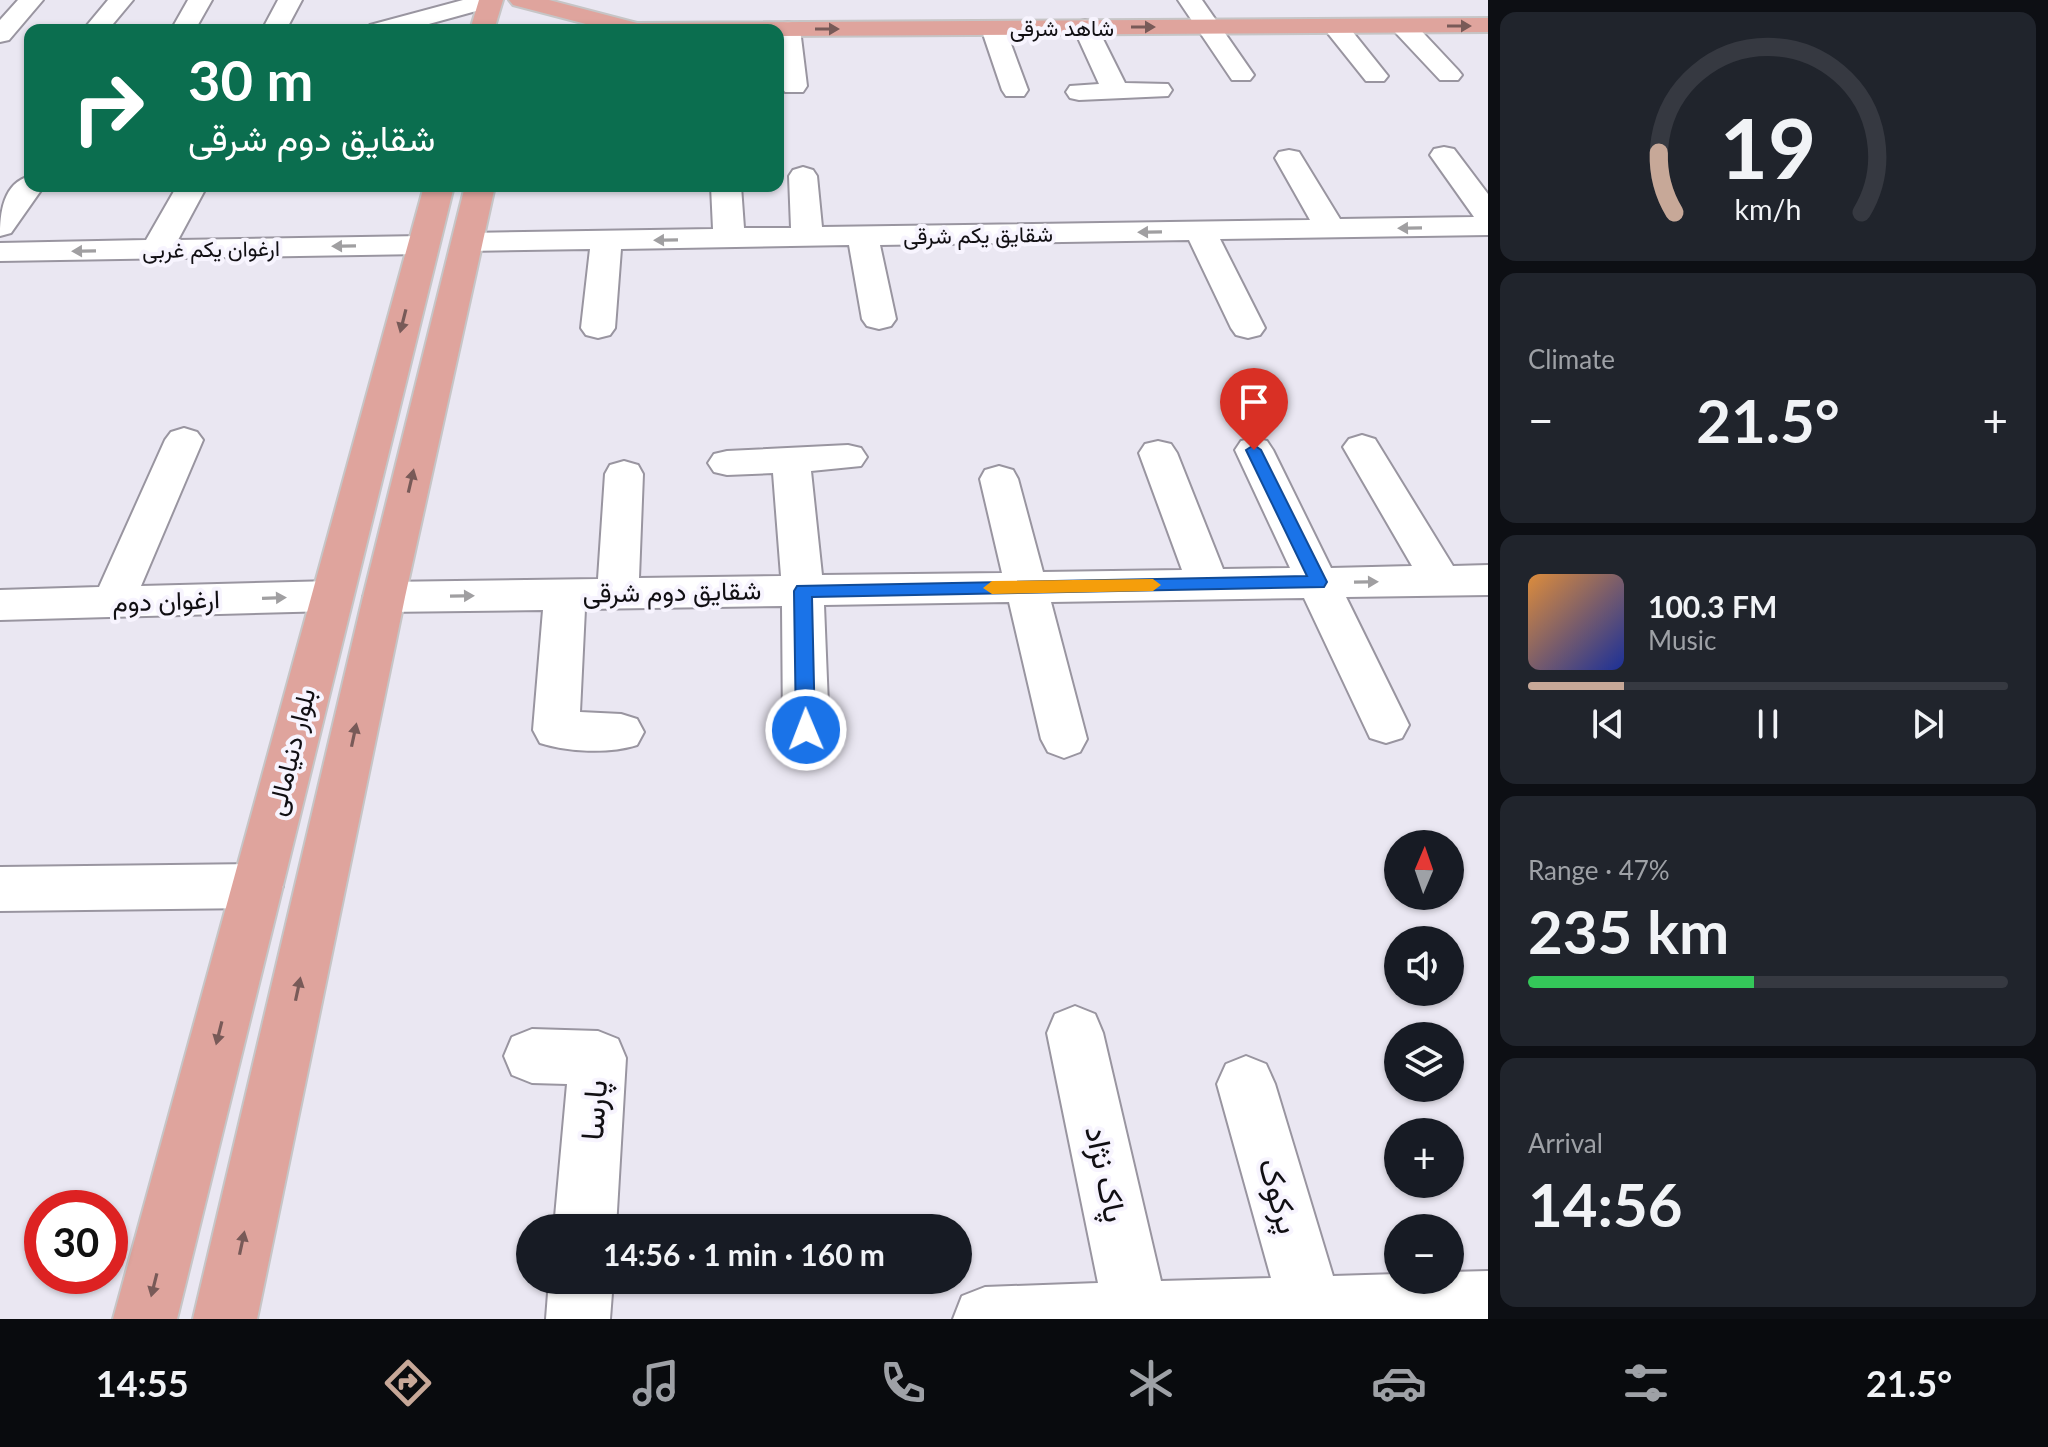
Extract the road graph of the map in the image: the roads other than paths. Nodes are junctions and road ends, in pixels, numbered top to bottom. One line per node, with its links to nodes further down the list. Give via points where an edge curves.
1 (31, 0): 23 (street)
2 (121, 0): 8 (street)
3 (200, 0): 9 (street)
4 (290, 0): 10 (street)
5 (490, 0): 11 (street); 12 (main road)
6 (520, 0): 13 (main road); 14 (main road, شاهد شرقی)
7 (1190, 0): 19 (street)
8 (100, 24)
9 (186, 24)
10 (277, 24)
11 (401, 24)
12 (484, 24)
13 (514, 24)
14 (613, 24)
15 (1488, 25): 17 (main road, شاهد شرقی, one-way to 15)
16 (1335, 26): 17 (main road, شاهد شرقی); 19 (main road, شاهد شرقی); 27 (street)
17 (1403, 26): 26 (street)
18 (1085, 27): 19 (main road, شاهد شرقی, one-way to 19); 20 (main road, شاهد شرقی); 31 (street)
19 (1209, 27): 25 (street)
20 (993, 28): 22 (main road, شاهد شرقی, one-way to 20); 29 (street)
21 (784, 29): 22 (main road, شاهد شرقی)
22 (788, 29): 28 (street)
23 (0, 37): 24 (street)
24 (24, 39)
25 (1241, 75)
26 (1449, 75)
27 (1375, 76)
28 (794, 86)
29 (1015, 90)
30 (1159, 90): 31 (street)
31 (1116, 91): 32 (street)
32 (1079, 92)
33 (1444, 155): 41 (street)
34 (1289, 158): 44 (street)
35 (803, 176): 47 (street)
36 (25, 192): 43 (street)
37 (189, 192): 51 (street)
38 (440, 192): 50 (main road, بلوار دنیامالی)
39 (476, 192): 50 (main road, بلوار دنیامالی)
40 (726, 192): 48 (street)
41 (1488, 215)
42 (1488, 226): 44 (street, شقایق یکم شرقی, one-way to 44)
43 (0, 227)
44 (1331, 229): 45 (street, شقایق یکم شرقی)
45 (1200, 231): 46 (street, شقایق یکم شرقی, one-way to 46); 55 (street)
46 (863, 236): 47 (street, شقایق یکم شرقی); 53 (street)
47 (807, 237): 48 (street, شقایق یکم شرقی)
48 (729, 239): 49 (street, شقایق یکم شرقی, one-way to 49)
49 (606, 240): 50 (street, شقایق یکم شرقی); 54 (street)
50 (445, 244): 51 (street, ارغوان یکم غربی, one-way to 51); 73 (main road, بلوار دنیامالی, one-way to 73); 74 (main road, بلوار دنیامالی, one-way to 50)
51 (157, 249): 52 (street, ارغوان یکم غربی, one-way to 52)
52 (0, 252)
53 (879, 319)
54 (598, 328)
55 (1248, 328)
56 (184, 440): 75 (street)
57 (1362, 447): 65 (street)
58 (1254, 450): 67 (street)
59 (1158, 453): 68 (street)
60 (848, 457): 61 (street)
61 (791, 460): 62 (street); 70 (street)
62 (727, 463)
63 (624, 474): 71 (street)
64 (999, 479): 69 (street)
65 (1441, 580): 66 (street, شقایق دوم شرقی); 67 (street, شقایق دوم شرقی, one-way to 65)
66 (1488, 580)
67 (1318, 582): 68 (street, شقایق دوم شرقی); 77 (street)
68 (1208, 584): 69 (street, شقایق دوم شرقی)
69 (1025, 587): 70 (street, شقایق دوم شرقی); 80 (street)
70 (803, 591): 71 (street, شقایق دوم شرقی); 78 (street)
71 (618, 593): 72 (street, شقایق دوم شرقی)
72 (565, 594): 74 (street, شقایق دوم شرقی, one-way to 72); 79 (street, via 556,730)
73 (332, 596): 75 (street, ارغوان دوم, one-way to 73); 81 (main road, بلوار دنیامالی)
74 (384, 597): 94 (main road, بلوار دنیامالی, one-way to 74)
75 (113, 602): 76 (street, ارغوان دوم)
76 (0, 605)
77 (1386, 725)
78 (806, 730)
79 (621, 732)
80 (1064, 739)
81 (257, 886): 82 (street); 93 (main road, بلوار دنیامالی, one-way to 93)
82 (0, 889)
83 (1075, 1033): 91 (street, پاک نژاد)
84 (532, 1056): 86 (street, پارسا, via 598,1058)
85 (1246, 1084): 89 (street, پرکوک)
86 (586, 1214)
87 (580, 1294): 95 (street)
88 (1488, 1303): 90 (street)
89 (1311, 1308): 90 (street); 91 (street)
90 (1428, 1312)
91 (1137, 1315): 92 (street)
92 (1048, 1318): 96 (street)
93 (145, 1319)
94 (225, 1319)
95 (578, 1319)
96 (985, 1319)

